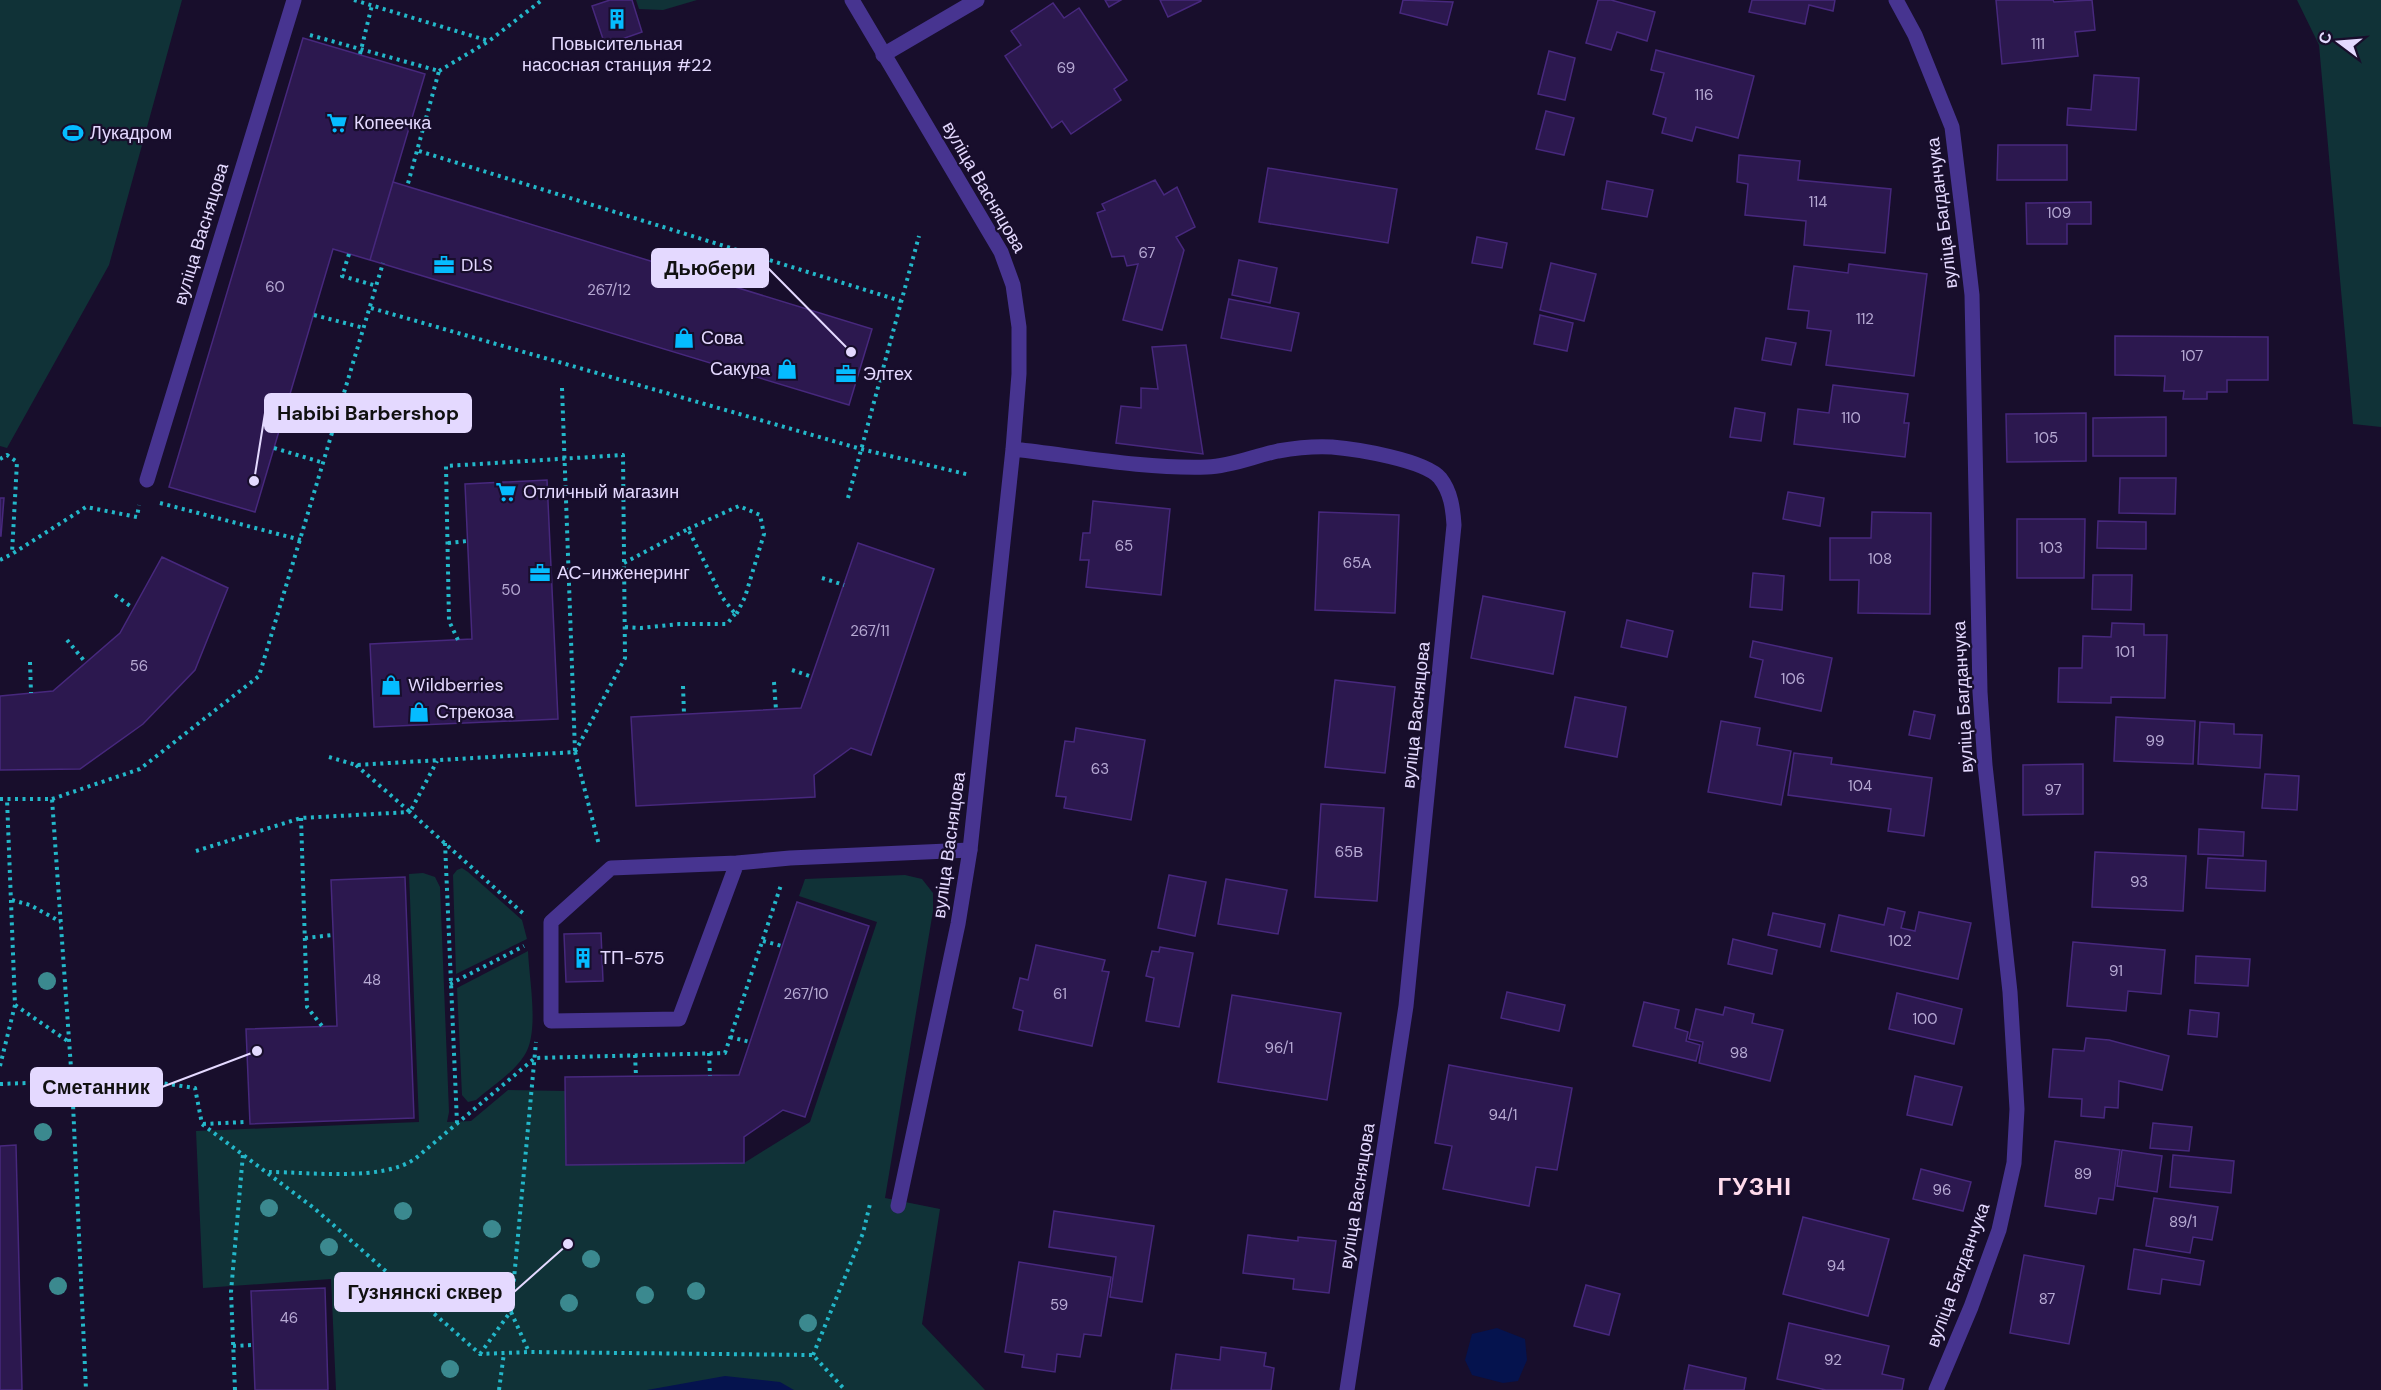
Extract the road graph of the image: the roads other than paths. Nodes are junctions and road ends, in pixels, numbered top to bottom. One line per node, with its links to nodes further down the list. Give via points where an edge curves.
1 (294, 0): 7 (street, вуліца Васняцова)
2 (852, 0): 5 (street, вуліца Васняцова)
3 (977, 0): 5 (street)
4 (1896, 0): 12 (street, вуліца Багданчука, via 1915,34 1952,127 1972,295 1982,723 2010,992 2017,1109 2014,1163 1999,1230)
5 (883, 55): 6 (street, вуліца Васняцова, via 980,214 1001,252 1013,285 1019,327)
6 (1013, 449): 8 (street, вуліца Васняцова); 11 (street, вуліца Васняцова, via 1208,467 1278,451 1333,447 1417,464 1439,477 1452,501 1453,537 1406,1006)
7 (147, 480)
8 (970, 850): 9 (street); 10 (street, вуліца Васняцова)
9 (737, 863): 9 (street, via 679,1019 551,1021 551,922 611,868)
10 (898, 1206)
11 (1347, 1390)
12 (1936, 1390)

